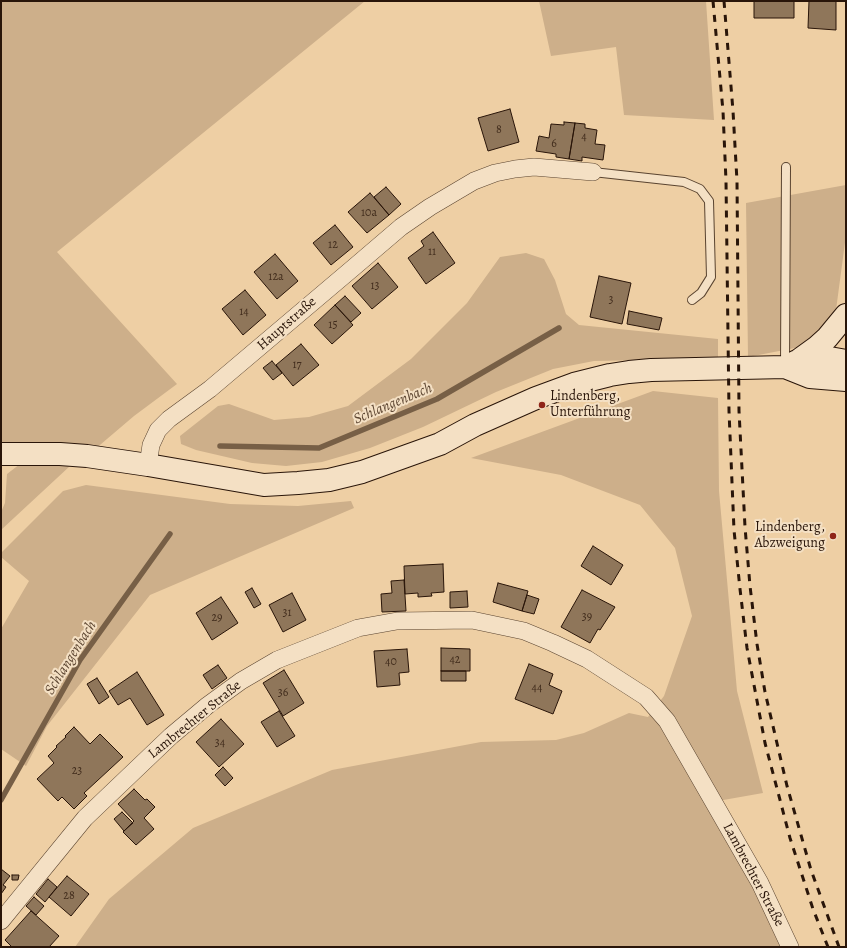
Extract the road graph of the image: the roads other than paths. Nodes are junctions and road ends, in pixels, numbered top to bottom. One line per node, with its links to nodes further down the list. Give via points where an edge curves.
1 (786, 167): 6 (lane)
2 (593, 172): 3 (lane, via 684,182 700,189 709,201 711,277 701,293); 9 (street, Hauptstraße, via 534,167 508,170 474,181 430,206 215,385 168,419 158,430 151,445)
3 (692, 300)
4 (846, 315): 6 (street, via 827,338)
5 (846, 362): 6 (street, via 812,357)
6 (792, 364): 7 (street, via 810,378); 9 (street, via 651,370 592,379 536,398 475,425 440,444 362,472 329,480 264,485)
7 (846, 380)
8 (1, 456): 9 (street, via 60,454)
9 (148, 465)
10 (1, 921): 11 (street, Lambrechter Straße, via 85,818 171,736 241,681 277,660 358,628 396,621 472,620 524,631 553,643 587,659 646,697 667,721 760,883)
11 (790, 947)

